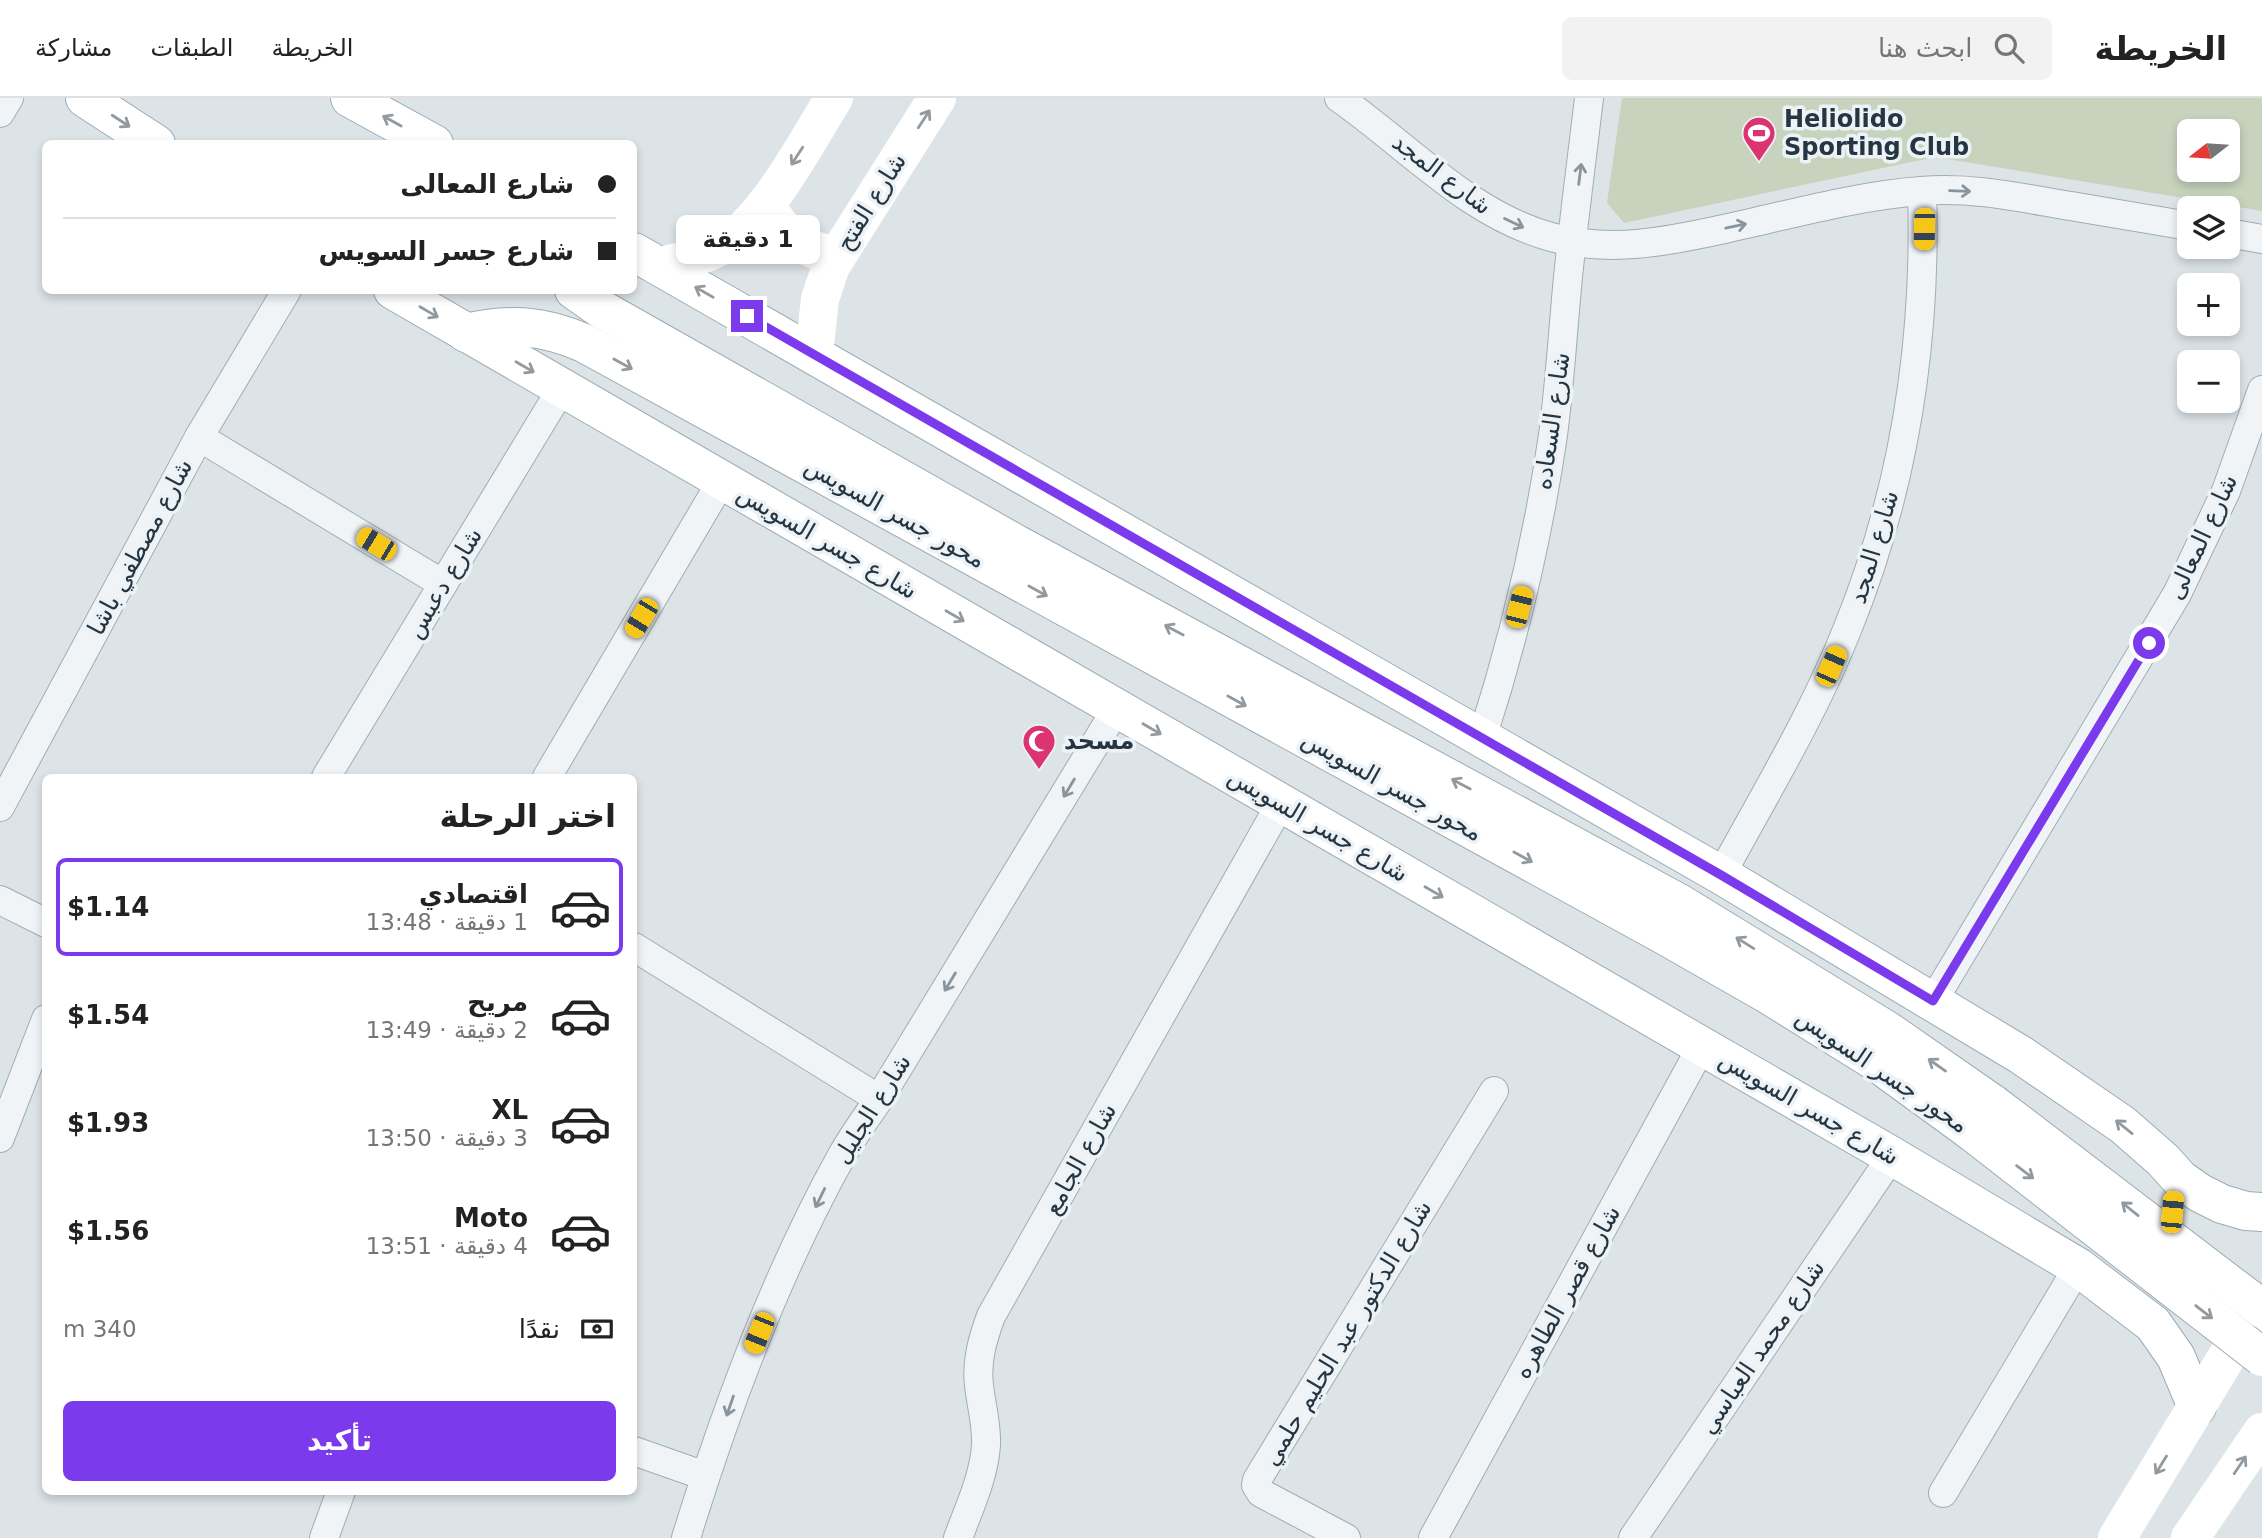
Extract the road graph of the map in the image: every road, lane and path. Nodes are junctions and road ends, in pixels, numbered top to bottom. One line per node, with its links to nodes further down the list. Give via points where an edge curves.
1 (9, 98): 8 (street)
2 (85, 98): 9 (main road, one-way to 9)
3 (350, 98): 10 (main road, one-way to 3)
4 (834, 98): 12 (main road, one-way to 12)
5 (937, 98): 17 (main road, شارع الفتح, one-way to 5)
6 (1339, 98): 16 (street, شارع المجد, one-way to 16, via 1493,213 1531,231)
7 (1589, 98): 16 (street, شارع السعاده, one-way to 7)
8 (0, 113)
9 (150, 140)
10 (427, 140)
11 (1923, 191): 13 (street, شارع المجد, one-way to 13, via 1997,193); 16 (street, شارع المجد, one-way to 11, via 1602,246 1664,242 1866,198); 35 (street, شارع المجد, via 1922,304 1914,379 1884,526 1826,678)
12 (766, 204): 17 (main road, via 794,240); 18 (main road, via 722,246 688,260)
13 (2177, 224)
14 (2240, 235): 15 (street)
15 (2262, 239)
16 (1572, 242): 30 (street, شارع السعاده, via 1562,358 1540,512 1515,626)
17 (837, 256): 23 (main road, شارع الفتح, via 820,299)
18 (646, 259): 23 (main road, one-way to 18)
19 (285, 294): 26 (street, شارع مصطفي باشا)
20 (400, 294): 22 (main road, شارع جسر السويس, one-way to 22)
21 (580, 294): 44 (main road, محور جسر السويس, one-way to 21, via 1888,1031 1679,903 1006,538)
22 (466, 332): 24 (main road, شارع جسر السويس, one-way to 24); 44 (main road, محور جسر السويس, one-way to 44, via 514,325 562,333 584,343 1734,975 1872,1059)
23 (814, 354): 30 (main road)
24 (562, 388): 27 (main road, شارع جسر السويس); 28 (street, شارع دعبس)
25 (2262, 390): 39 (street, شارع المعالى, via 2222,499 2177,594)
26 (199, 437): 28 (street); 34 (street, شارع مصطفي باشا)
27 (721, 482): 29 (main road, شارع جسر السويس, one-way to 29); 32 (street)
28 (443, 584): 31 (street, شارع دعبس)
29 (1117, 708): 33 (main road, شارع جسر السويس, one-way to 33); 43 (street, شارع الجليل, one-way to 43)
30 (1482, 738): 35 (main road)
31 (328, 774)
32 (549, 774)
33 (1281, 803): 41 (main road, شارع جسر السويس, one-way to 41); 61 (street, شارع الجامع, via 991,1316 979,1361 986,1427 983,1466)
34 (0, 807)
35 (1721, 875): 39 (main road)
36 (0, 900): 37 (street)
37 (42, 921)
38 (637, 949): 43 (street)
39 (1933, 1001): 47 (main road, one-way to 39, via 2101,1109)
40 (42, 1029): 45 (street)
41 (1702, 1046): 46 (main road, شارع جسر السويس); 63 (street, شارع قصر الطاهره)
42 (1494, 1091): 62 (street, شارع الدكتور عبد الحليم حلمي, via 1257,1480 1261,1493)
43 (879, 1099): 56 (street, شارع الجليل, one-way to 56, via 841,1155 802,1234)
44 (1982, 1117): 51 (main road, محور جسر السويس, one-way to 44, bridge); 52 (main road, محور جسر السويس, one-way to 52, bridge)
45 (0, 1138)
46 (1892, 1156): 49 (main road, شارع جسر السويس); 64 (street, شارع محمد العباسي)
47 (2163, 1160): 48 (main road, via 2200,1194 2246,1211); 49 (main road, via 2174,1194 2167,1229 2158,1244 2130,1265 2113,1270)
48 (2262, 1212)
49 (2078, 1267): 53 (main road, شارع جسر السويس, via 2153,1324 2176,1357); 57 (street)
50 (2262, 1299): 53 (main road)
51 (2262, 1310)
52 (2262, 1357)
53 (2197, 1407): 65 (main road, one-way to 65)
54 (2262, 1432): 66 (main road, one-way to 54)
55 (637, 1452): 56 (street)
56 (705, 1476): 60 (street, شارع الجليل)
57 (1943, 1493)
58 (340, 1495): 59 (street)
59 (324, 1538)
60 (686, 1538)
61 (958, 1538)
62 (1346, 1538)
63 (1433, 1538)
64 (1633, 1538)
65 (2117, 1538)
66 (2190, 1538)

